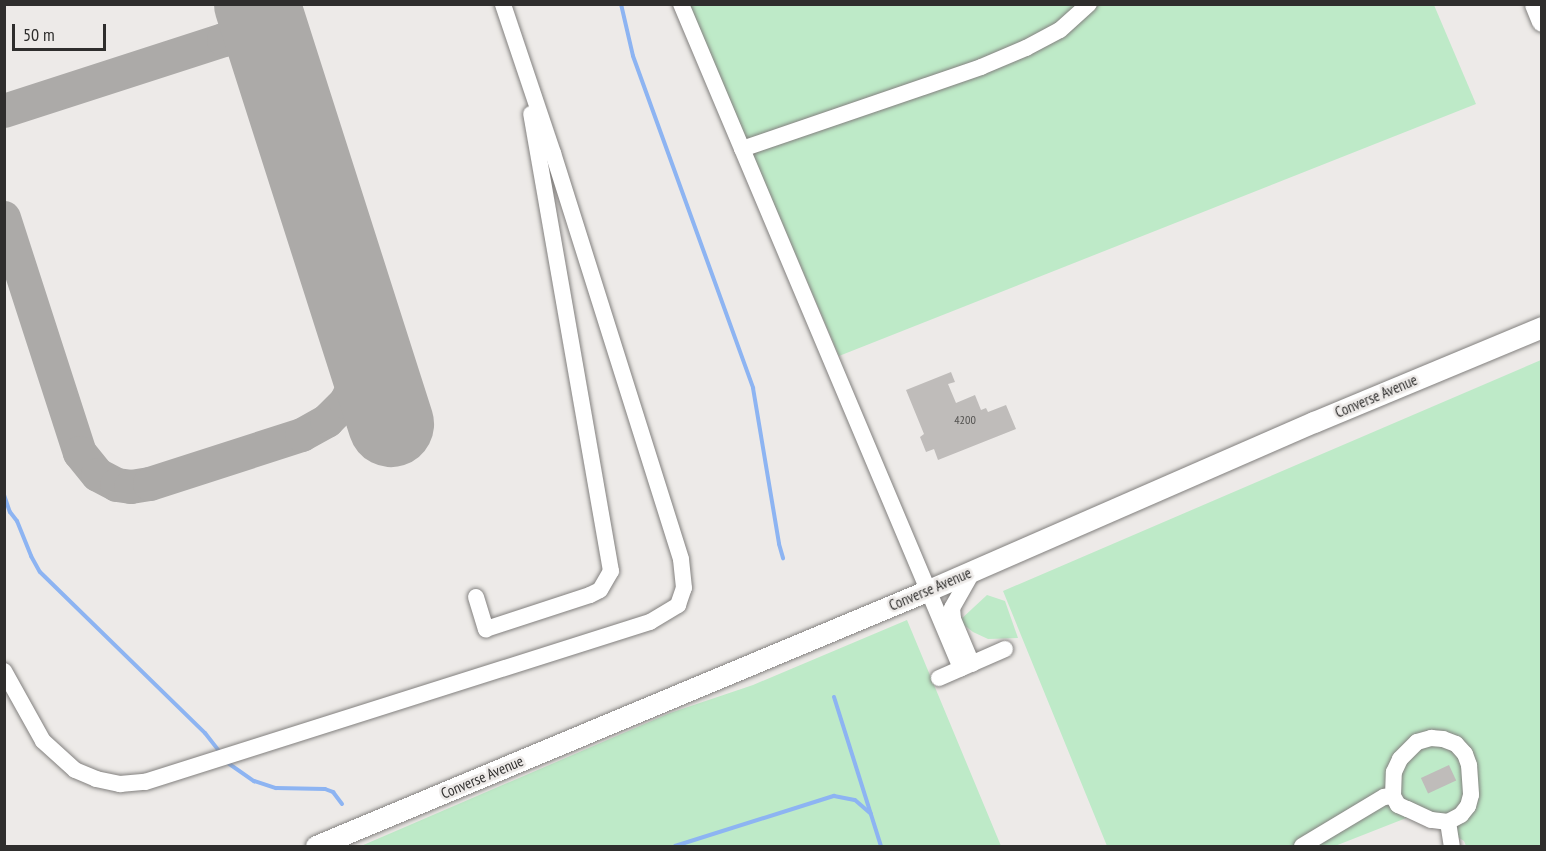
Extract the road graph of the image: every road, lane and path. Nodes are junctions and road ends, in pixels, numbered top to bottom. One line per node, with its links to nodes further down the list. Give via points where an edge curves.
1 (503, 4): 6 (lane)
2 (681, 4): 7 (lane)
3 (1089, 4): 7 (lane, via 1060,30 981,67)
4 (1534, 4): 5 (main road)
5 (1542, 21)
6 (522, 60): 13 (lane, via 611,559 610,571 600,590 590,596 486,629); 16 (lane, via 681,560 684,588 678,605 650,621 145,782 120,784 75,770 43,741)
7 (742, 149): 12 (lane)
8 (1542, 311): 10 (main road)
9 (1542, 327): 10 (main road, Converse Avenue)
10 (1473, 355): 11 (main road, Converse Avenue)
11 (973, 571): 12 (main road, Converse Avenue); 15 (lane, via 952,608)
12 (929, 590): 15 (lane); 21 (main road, Converse Avenue)
13 (476, 597)
14 (1005, 650): 15 (lane)
15 (966, 666): 17 (lane)
16 (4, 671)
17 (939, 678)
18 (1393, 796): 19 (lane, via 1398,805 1431,820); 19 (lane, via 1394,772 1407,749 1431,738 1456,744 1469,765 1471,795 1468,806); 20 (lane, via 1384,797)
19 (1449, 822): 22 (lane)
20 (1308, 845)
21 (316, 846)
22 (1452, 846)

